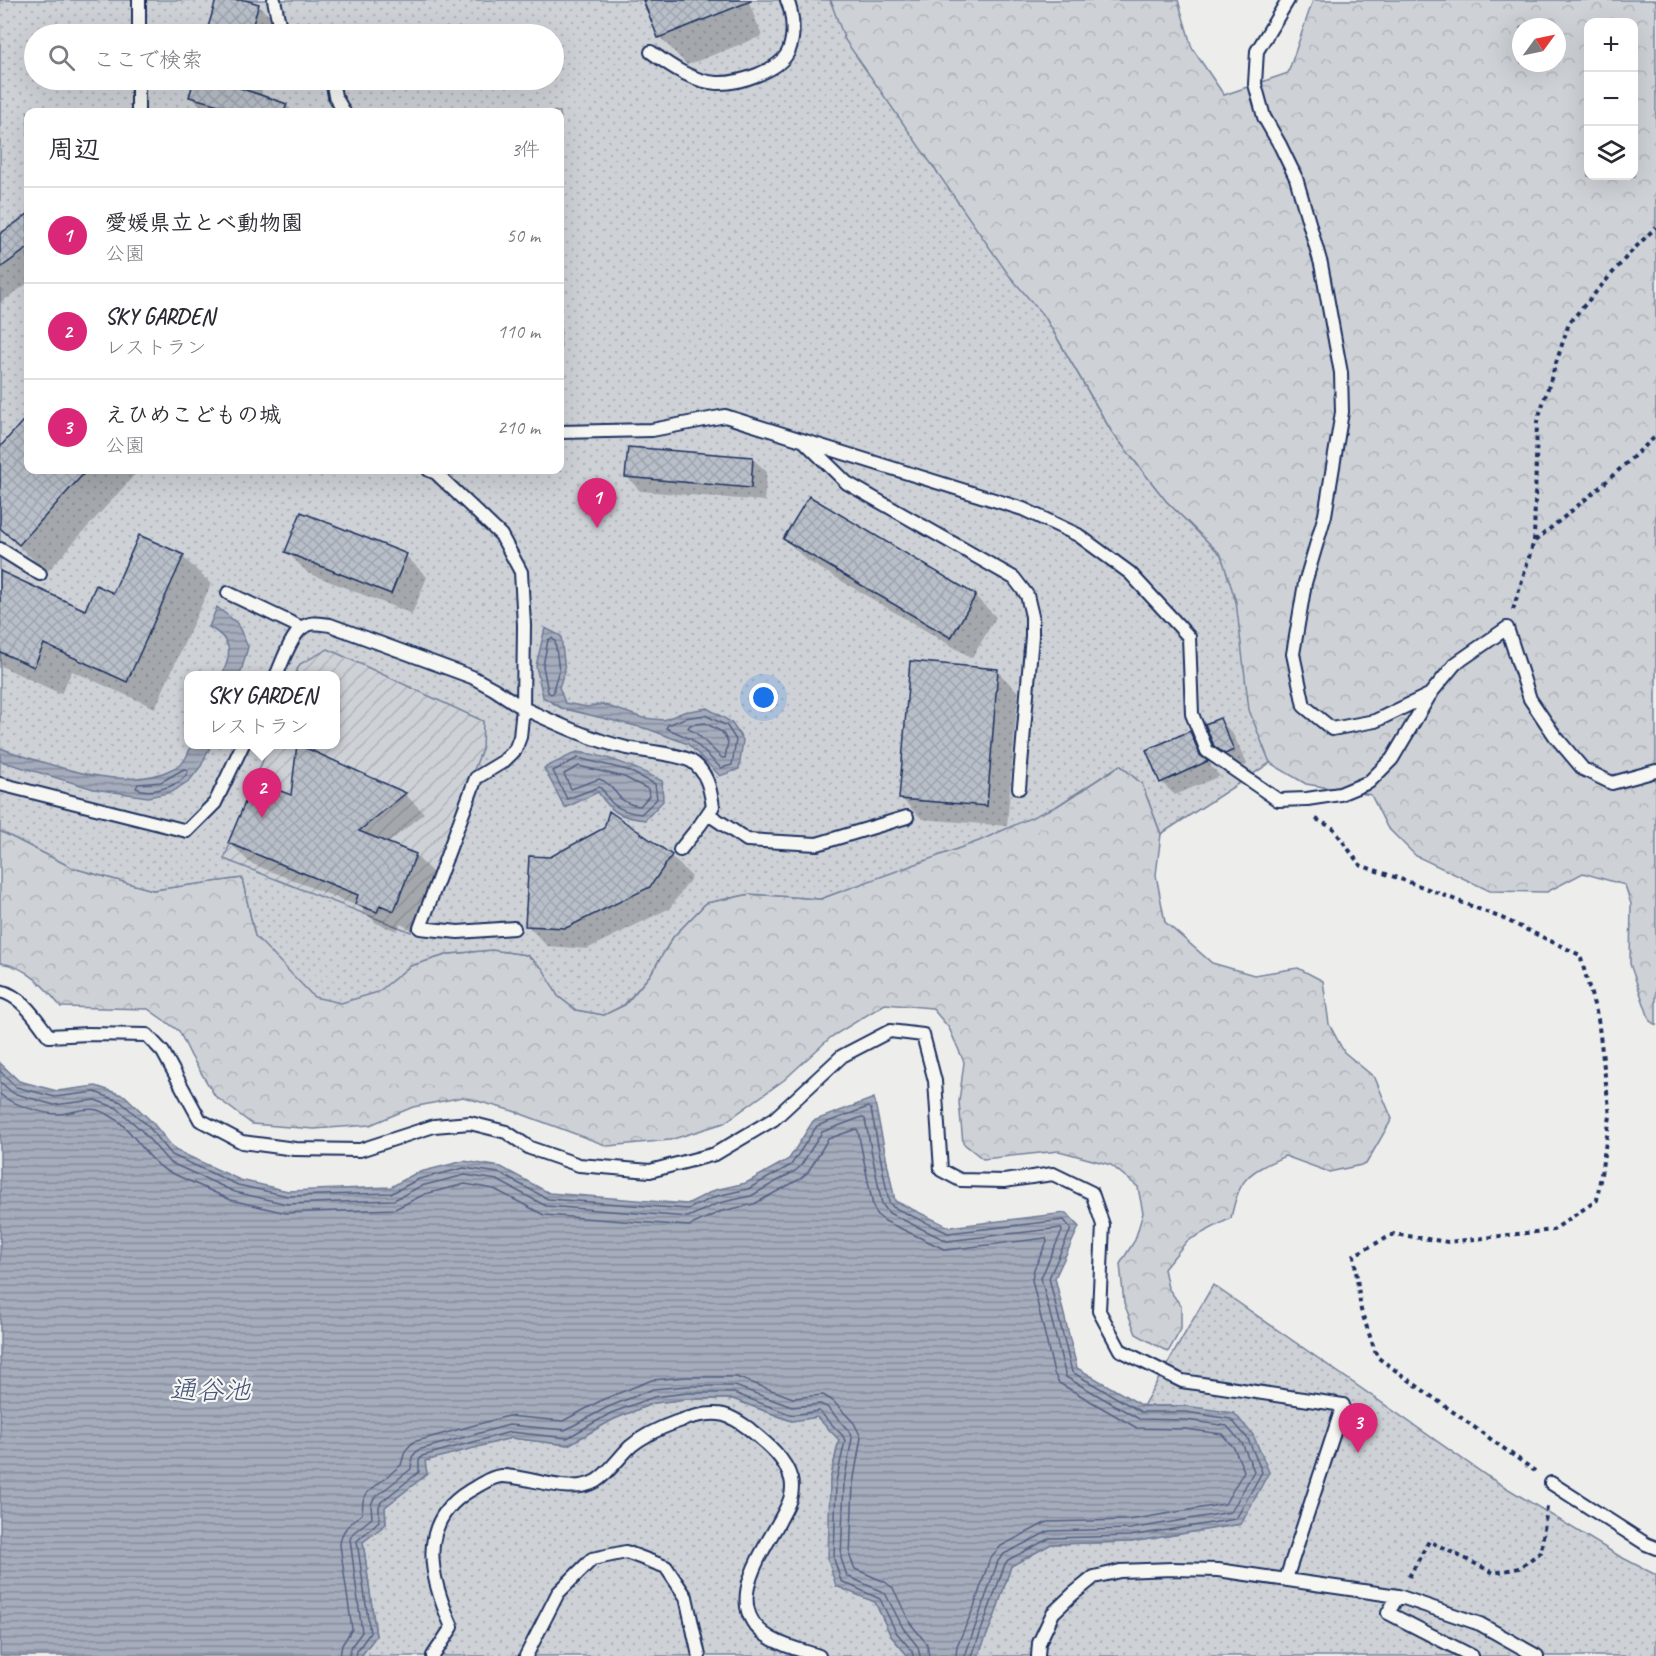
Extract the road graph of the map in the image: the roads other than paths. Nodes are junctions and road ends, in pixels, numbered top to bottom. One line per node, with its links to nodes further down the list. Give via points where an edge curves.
1 (139, 0): 5 (lane)
2 (274, 0): 6 (lane)
3 (787, 0): 7 (lane, via 793,30 789,51 776,65 758,75 738,82 715,83 693,77)
4 (1288, 0): 20 (lane, via 1257,51 1255,84 1264,117 1296,178 1321,264 1341,372 1342,412 1325,514 1305,583 1293,654 1304,706 1332,729 1375,721)
5 (139, 24)
6 (279, 24)
7 (651, 52)
8 (138, 90): 10 (lane)
9 (334, 90): 11 (lane)
10 (138, 108)
11 (342, 108)
12 (564, 432): 13 (lane, via 652,430 725,416)
13 (802, 439): 20 (lane, via 1023,509 1078,535 1130,573 1189,637 1192,714 1208,751 1278,800 1340,794 1368,782 1392,759); 25 (lane, via 847,483 1014,579 1027,595 1032,636)
14 (438, 474): 21 (lane, via 501,535 521,572)
15 (0, 549): 16 (lane)
16 (40, 574)
17 (228, 593): 18 (lane)
18 (302, 628): 19 (lane); 21 (lane, via 315,623 330,625 472,677)
19 (278, 671)
20 (1431, 693): 23 (lane, via 1455,664 1507,628 1530,699 1583,770 1612,783)
21 (523, 708): 26 (lane, via 626,748 691,761 708,780 713,806); 29 (lane, via 515,750 476,778 420,928 458,932)
22 (241, 749): 24 (lane, via 215,803 187,831)
23 (1656, 771)
24 (0, 784)
25 (1018, 788)
26 (708, 814): 27 (lane, via 747,840 817,844); 28 (lane)
27 (907, 817)
28 (680, 850)
29 (514, 928)
30 (0, 991): 33 (lane, via 11,993 49,1036 147,1035 163,1052 200,1120 242,1142 295,1149 360,1150 435,1126 470,1123 506,1132 530,1148 579,1165 650,1171 716,1154 774,1119 842,1056 890,1031 923,1035 935,1081 941,1170 960,1179 1004,1181 1053,1174 1092,1193 1103,1225 1099,1311 1120,1350 1182,1381 1343,1405)
31 (1551, 1483): 32 (lane)
32 (1656, 1548)
33 (1286, 1579): 34 (lane); 39 (lane, via 1218,1570 1172,1569 1120,1570 1094,1577 1053,1613 1039,1643)
34 (1398, 1596): 40 (lane, via 1388,1613); 41 (lane, via 1480,1624)
35 (433, 1656): 38 (lane, via 452,1628 432,1569 439,1521 455,1500 500,1476 578,1487 596,1480 634,1444 658,1428 699,1416 723,1415 767,1443 791,1480 791,1498 746,1589 748,1609 756,1628 774,1640)
36 (526, 1656): 37 (lane, via 558,1593 592,1559 626,1552 666,1568 673,1577 686,1597)
37 (699, 1656)
38 (819, 1656)
39 (1038, 1656)
40 (1472, 1656)
41 (1537, 1656)

